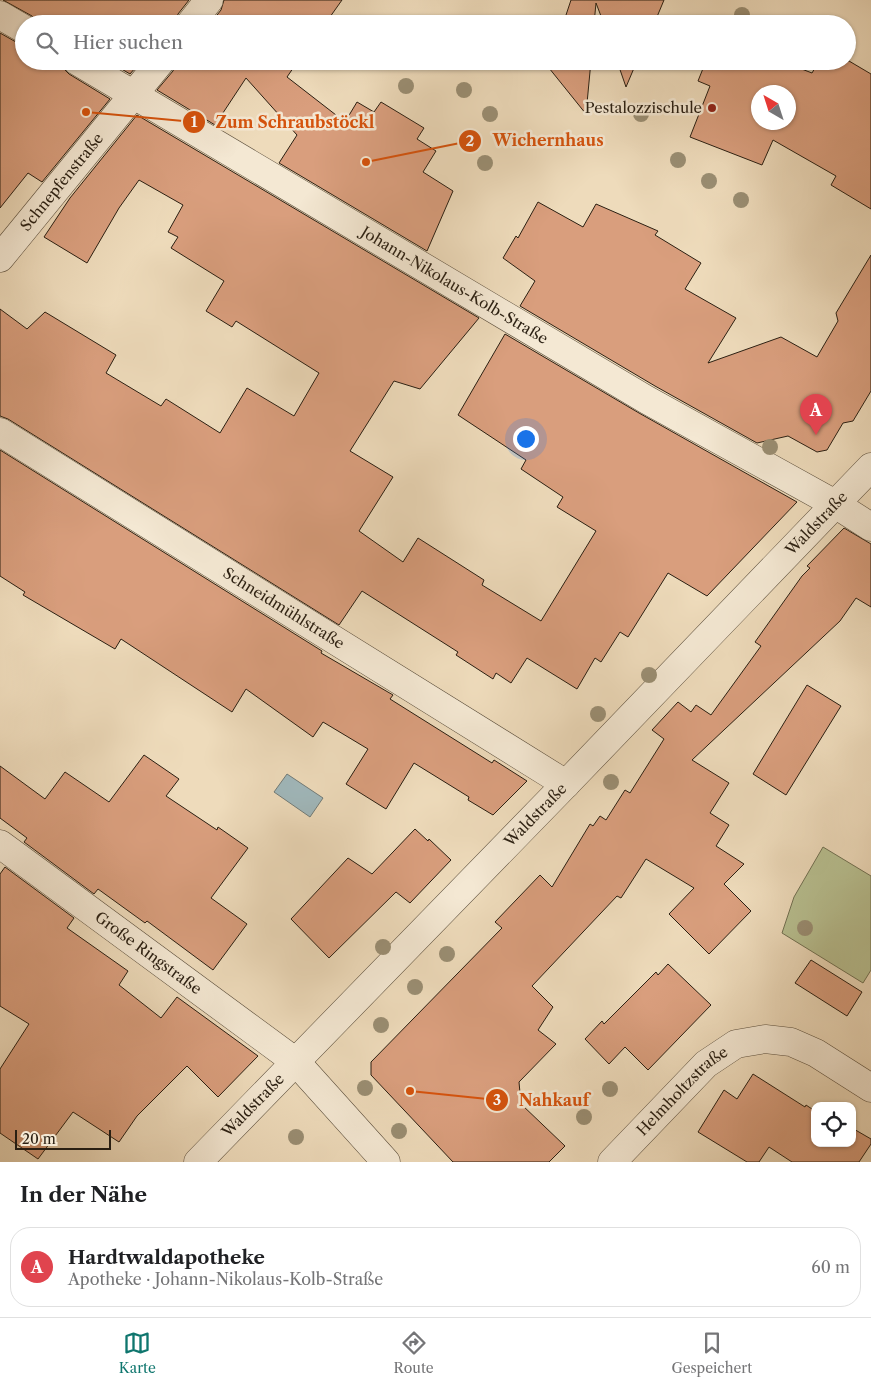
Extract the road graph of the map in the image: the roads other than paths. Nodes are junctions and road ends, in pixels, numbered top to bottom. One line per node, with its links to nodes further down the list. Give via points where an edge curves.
1 (209, 0): 3 (street)
2 (0, 15): 4 (street)
3 (197, 15)
4 (15, 24)
5 (92, 70): 7 (street, Johann-Nikolaus-Kolb-Straße)
6 (154, 70): 7 (street, Schnepfenstraße)
7 (134, 95): 8 (street, Schnepfenstraße); 11 (street, Johann-Nikolaus-Kolb-Straße, via 648,400)
8 (0, 258)
9 (0, 432): 13 (street, Schneidmühlstraße)
10 (871, 467): 11 (street, Waldstraße)
11 (835, 504): 12 (street, Johann-Nikolaus-Kolb-Straße); 13 (street, Waldstraße)
12 (871, 527)
13 (566, 784): 15 (street, Waldstraße)
14 (0, 844): 15 (street, Große Ringstraße)
15 (296, 1062): 17 (street, Waldstraße); 18 (street, Große Ringstraße)
16 (871, 1088): 19 (street, Helmholtzstraße, via 816,1053 791,1042 764,1039 736,1044 706,1064)
17 (198, 1162)
18 (386, 1162)
19 (612, 1162)

